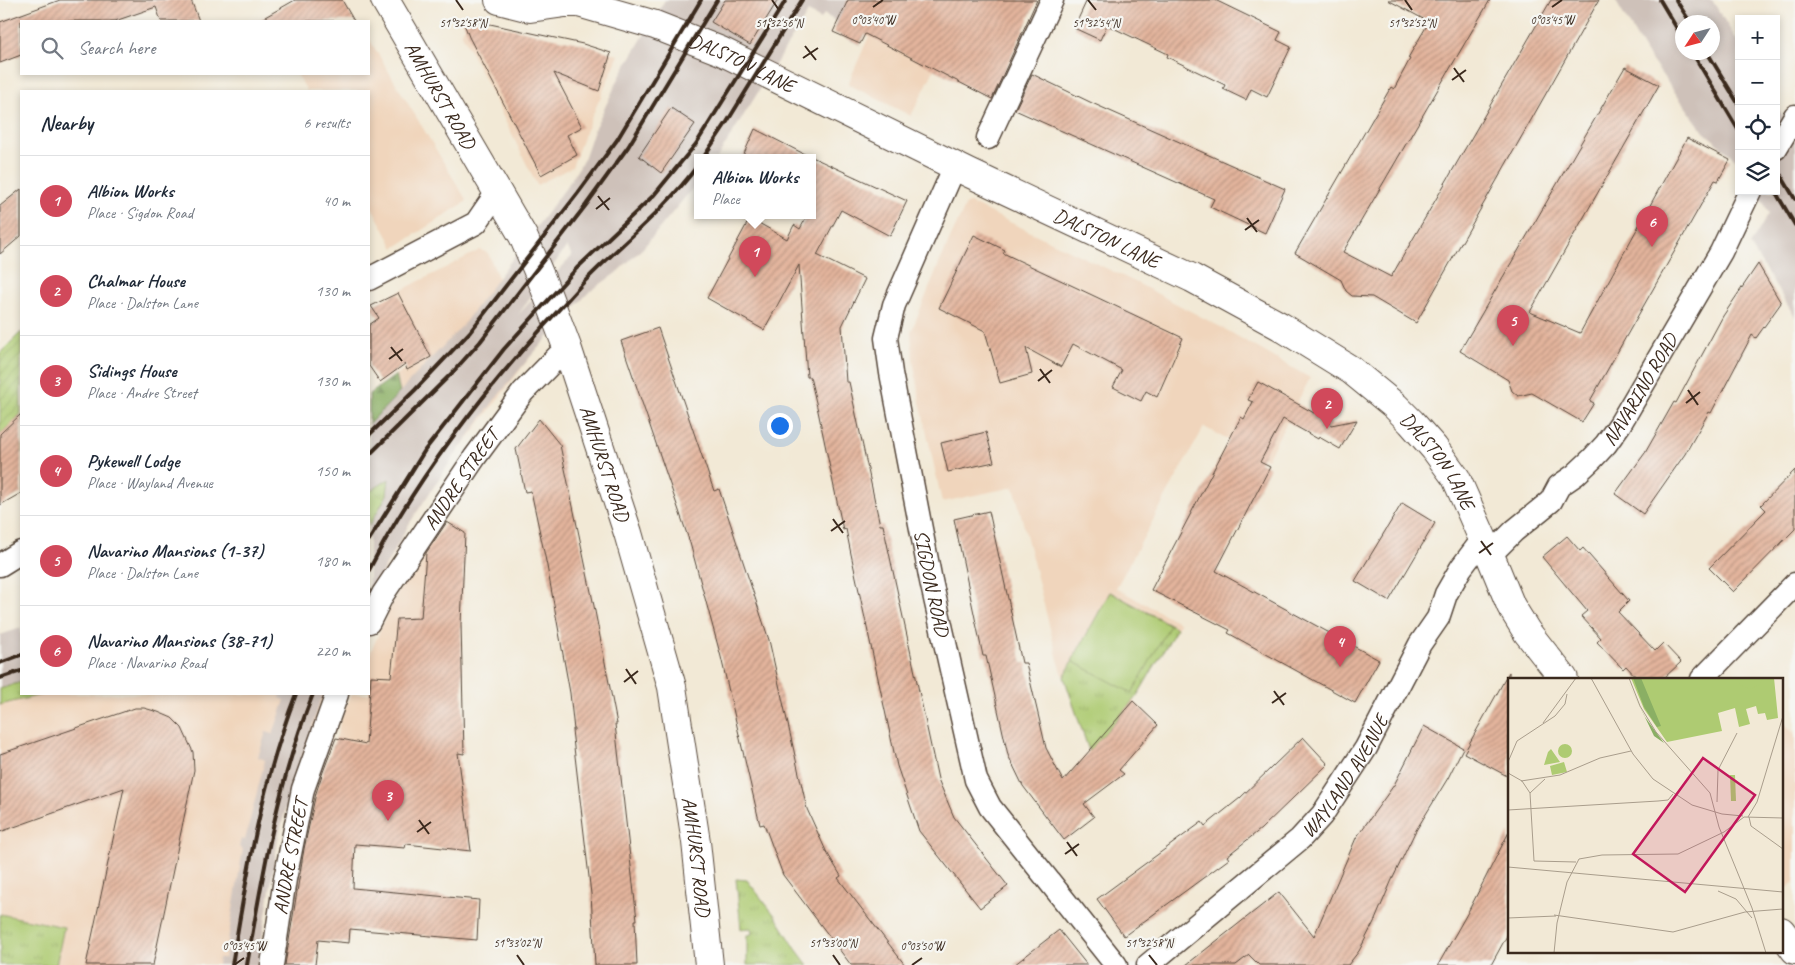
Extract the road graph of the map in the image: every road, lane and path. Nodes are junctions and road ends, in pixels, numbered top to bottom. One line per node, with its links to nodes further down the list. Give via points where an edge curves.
1 (385, 0): 8 (main road, AMHURST ROAD)
2 (499, 0): 7 (main road, DALSTON LANE, via 530,8 579,3 655,25 721,51)
3 (1052, 0): 5 (street)
4 (1792, 121): 6 (street)
5 (988, 138)
6 (1780, 141)
7 (955, 166): 12 (main road, DALSTON LANE, via 1192,278 1280,326 1351,370 1394,406 1434,448 1456,478); 24 (street, SIGDON ROAD, via 894,304 886,338 931,581 976,780 990,807)
8 (498, 191): 10 (street, via 476,223); 11 (main road, AMHURST ROAD, via 523,236)
9 (1748, 195): 12 (street, NAVARINO ROAD, via 1721,252 1606,444 1592,460 1559,486 1551,501 1514,531)
10 (370, 278)
11 (567, 347): 16 (street, ANDRE STREET, via 523,392 475,457 388,586); 23 (main road, AMHURST ROAD, via 628,533 672,687 696,842)
12 (1487, 547): 17 (main road, DALSTON LANE, via 1511,606); 25 (street, WAYLAND AVENUE, via 1461,568 1446,594 1438,618 1420,644 1366,748 1322,815 1300,839)
13 (20, 553): 14 (street)
14 (0, 565)
15 (1795, 584): 18 (street)
16 (370, 620)
17 (1563, 678)
18 (1703, 678)
19 (336, 695): 22 (street, ANDRE STREET, via 303,789)
20 (1782, 932): 21 (main road)
21 (1795, 950)
22 (272, 965)
23 (709, 965)
24 (1116, 965)
25 (1148, 965)

